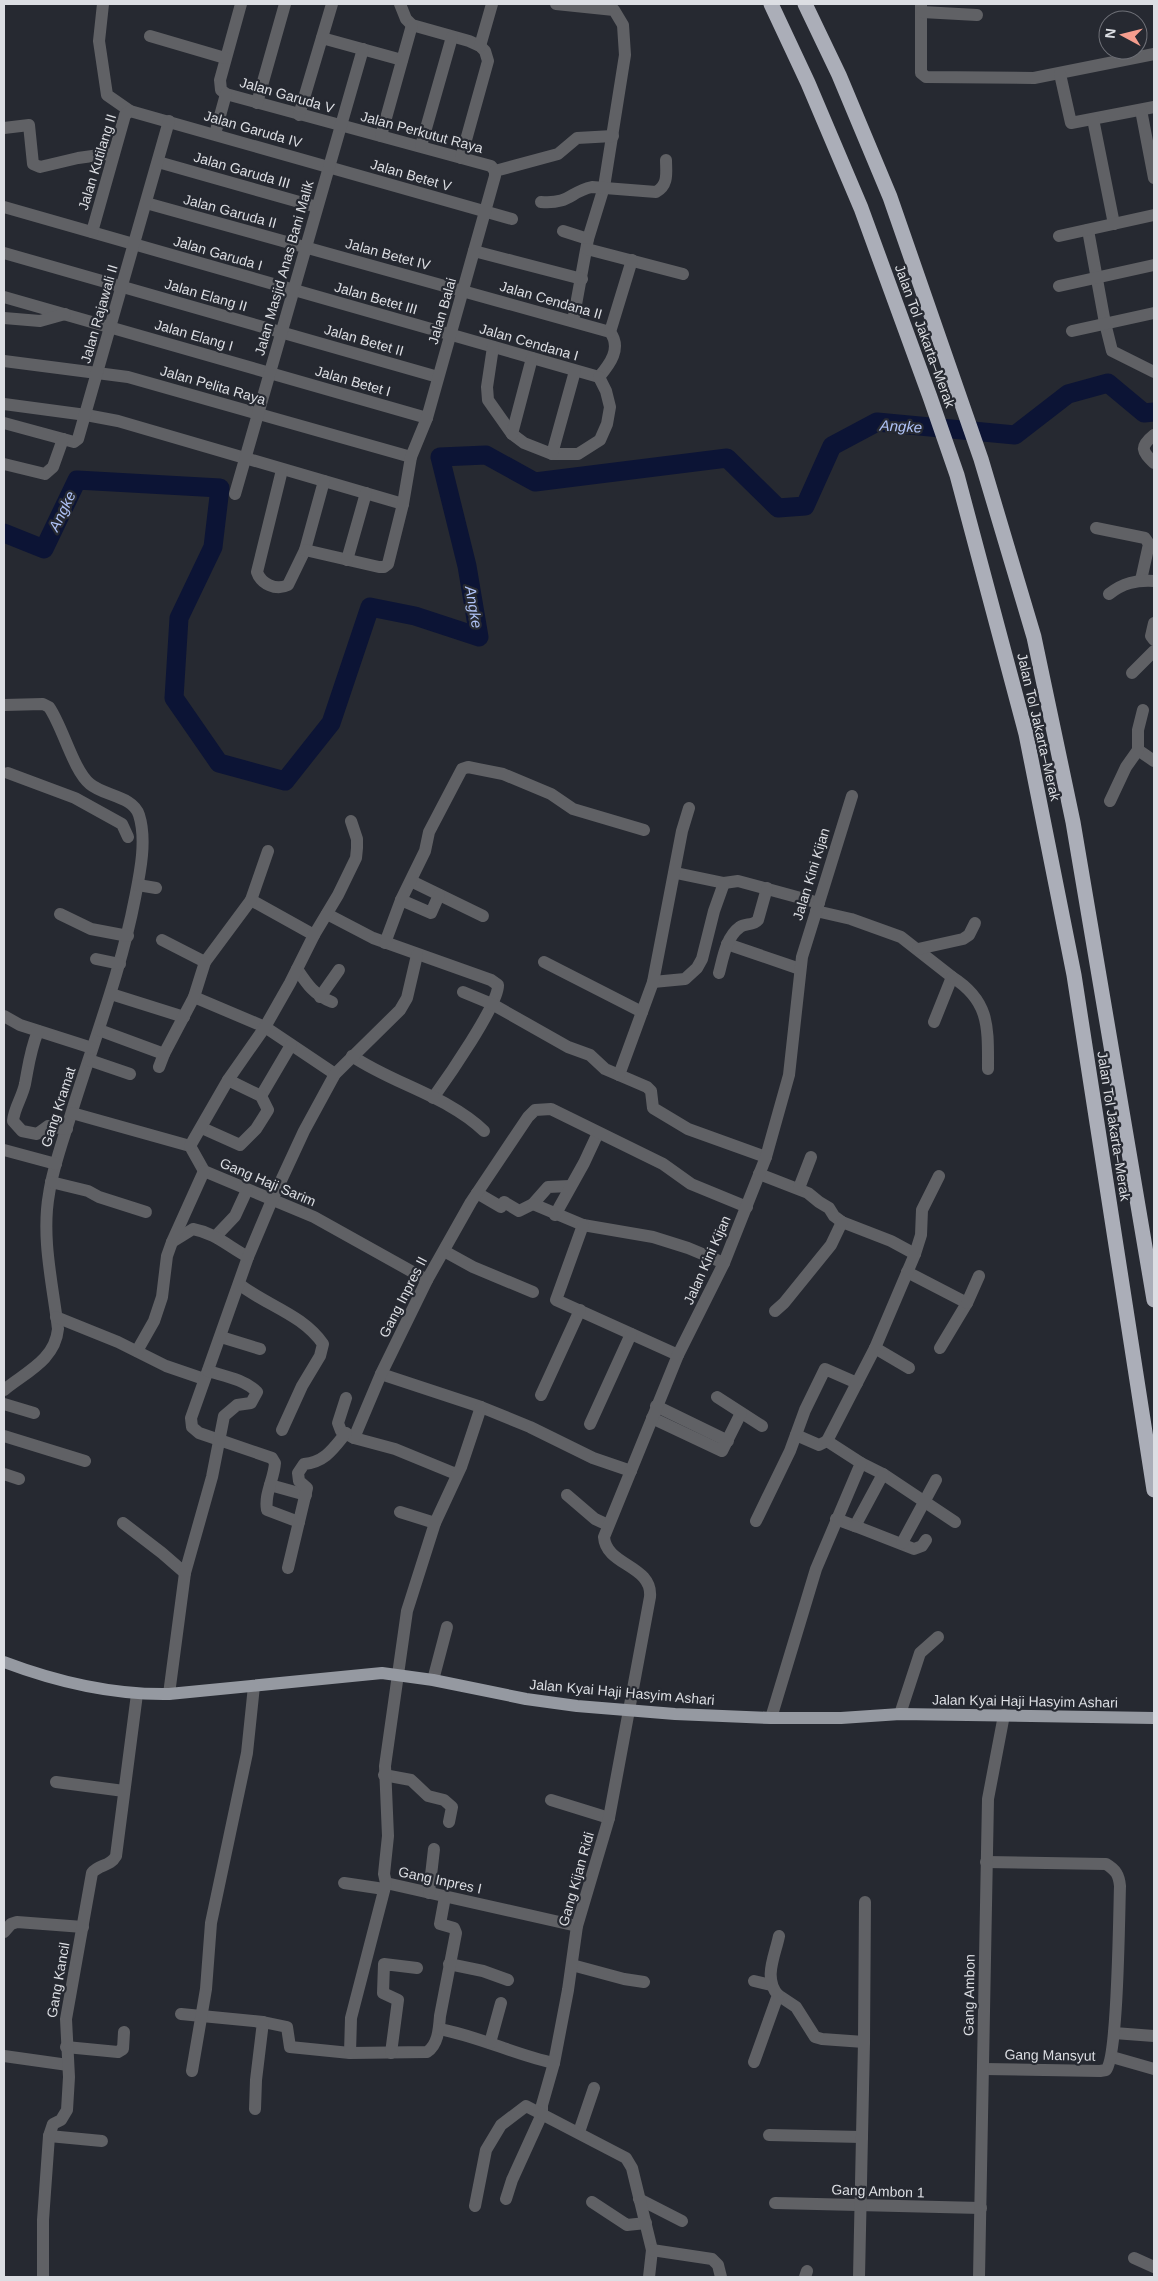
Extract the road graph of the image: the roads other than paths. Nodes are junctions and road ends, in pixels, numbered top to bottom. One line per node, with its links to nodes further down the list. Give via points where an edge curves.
1 (103, 4): 27 (street, via 99,41 107,95)
2 (241, 4): 20 (street)
3 (285, 4): 24 (street)
4 (332, 4): 16 (street)
5 (400, 4): 13 (street)
6 (492, 4): 17 (street)
7 (560, 4): 10 (street)
8 (770, 4): 265 (highway, Jalan Tol Jakarta–Merak, via 808,83 861,208 930,397 957,475 1026,734 1074,975)
9 (805, 4): 223 (highway, Jalan Tol Jakarta–Merak, via 840,75 890,197 981,459 1034,637 1073,822)
10 (614, 7): 35 (street, via 623,24 625,55)
11 (922, 8): 12 (street); 22 (street, via 921,73 926,77 1008,79)
12 (977, 15)
13 (412, 26): 15 (street); 21 (street)
14 (150, 36): 20 (street)
15 (452, 37): 17 (street); 36 (street)
16 (322, 38): 18 (street); 28 (street)
17 (480, 46): 38 (street, via 488,60)
18 (362, 49): 21 (street); 31 (street, Jalan Masjid Anas Bani Malik)
19 (1154, 54): 22 (street)
20 (225, 58): 23 (street, via 220,86)
21 (402, 60): 34 (street)
22 (1060, 74): 29 (street, via 1071,123)
23 (226, 94): 24 (street, Jalan Garuda V); 33 (street)
24 (257, 103): 28 (street, Jalan Garuda V)
25 (1154, 107): 26 (street)
26 (1141, 110): 29 (street); 43 (street)
27 (130, 111): 30 (street, Jalan Kutilang II); 37 (street, Jalan Kutilang II, via 125,115)
28 (299, 115): 31 (street, Jalan Garuda V)
29 (1093, 119): 52 (street)
30 (169, 121): 33 (street, Jalan Garuda IV); 40 (street, Jalan Rajawali II)
31 (340, 126): 34 (street, Jalan Perkutut Raya); 41 (street, Jalan Masjid Anas Bani Malik)
32 (4, 128): 37 (street, via 29,125 34,164 40,167)
33 (215, 134): 41 (street, Jalan Garuda IV)
34 (381, 136): 36 (street, Jalan Perkutut Raya)
35 (613, 136): 42 (street, via 577,138 558,154); 44 (street)
36 (421, 146): 38 (street, Jalan Perkutut Raya)
37 (114, 153): 55 (street, Jalan Kutilang II)
38 (461, 158): 42 (street, Jalan Perkutut Raya)
39 (666, 160): 44 (street, via 664,185 656,192)
40 (158, 162): 46 (street, Jalan Rajawali II); 48 (street, Jalan Garuda III)
41 (328, 167): 48 (street, Jalan Masjid Anas Bani Malik); 49 (street, Jalan Betet V)
42 (495, 170): 49 (street, Jalan Balai)
43 (1154, 178)
44 (604, 187): 45 (street, via 585,189 564,201); 57 (street)
45 (541, 202)
46 (146, 203): 58 (street, Jalan Rajawali II); 59 (street, Jalan Garuda II)
47 (4, 207): 55 (street, Jalan Garuda I)
48 (317, 207): 59 (street, Jalan Masjid Anas Bani Malik)
49 (485, 212): 51 (street, Jalan Betet V); 60 (street, Jalan Balai)
50 (1154, 215): 52 (street)
51 (512, 219)
52 (1114, 224): 53 (street)
53 (1088, 230): 56 (street); 65 (street)
54 (562, 231): 57 (street)
55 (92, 232): 58 (street, Jalan Garuda I)
56 (1059, 236)
57 (587, 244): 62 (street); 66 (street)
58 (134, 245): 67 (street, Jalan Rajawali II); 69 (street, Jalan Garuda I)
59 (306, 247): 69 (street, Jalan Masjid Anas Bani Malik); 70 (street, Jalan Betet IV)
60 (474, 251): 66 (street); 70 (street, Jalan Balai)
61 (4, 253): 67 (street, Jalan Elang II)
62 (632, 260): 64 (street); 82 (street)
63 (1154, 265): 65 (street)
64 (683, 274)
65 (1098, 277): 68 (street); 78 (street)
66 (582, 279): 77 (street)
67 (122, 286): 79 (street, Jalan Rajawali II); 81 (street, Jalan Elang II)
68 (1058, 286)
69 (293, 290): 81 (street, Jalan Masjid Anas Bani Malik); 83 (street, Jalan Betet III)
70 (463, 291): 77 (street, Jalan Cendana II); 83 (street, Jalan Balai)
71 (4, 296): 72 (street, Jalan Elang I)
72 (27, 303): 74 (street, Jalan Elang I); 76 (street)
73 (1154, 313): 78 (street)
74 (65, 314): 76 (street, via 40,321); 79 (street, Jalan Elang I)
75 (4, 318): 76 (street)
76 (25, 321)
77 (573, 321): 82 (street, Jalan Cendana II)
78 (1105, 323): 80 (street); 89 (street, via 1113,353)
79 (111, 327): 88 (street, Jalan Rajawali II); 90 (street, Jalan Elang I)
80 (1072, 330)
81 (282, 332): 90 (street, Jalan Masjid Anas Bani Malik); 91 (street, Jalan Betet II)
82 (610, 332): 92 (street, Jalan Cendana II, via 615,338 614,355)
83 (450, 335): 84 (street, Jalan Cendana I); 91 (street, Jalan Balai)
84 (493, 347): 85 (street, Jalan Cendana I); 98 (street, via 487,394)
85 (532, 358): 87 (street, Jalan Cendana I); 98 (street)
86 (4, 360): 88 (street, Jalan Pelita Raya)
87 (575, 370): 92 (street, Jalan Cendana I); 101 (street)
88 (98, 372): 94 (street, Jalan Pelita Raya, via 128,376); 95 (street, Jalan Rajawali II)
89 (1154, 372)
90 (270, 373): 94 (street, Jalan Masjid Anas Bani Malik); 96 (street, Jalan Betet I)
91 (438, 377): 96 (street, Jalan Balai)
92 (599, 378): 101 (street, via 610,407 600,440 578,454)
93 (4, 404): 95 (street)
94 (258, 413): 102 (street, Jalan Pelita Raya); 103 (street, Jalan Masjid Anas Bani Malik)
95 (86, 415): 100 (street, Jalan Rajawali II, via 77,441); 103 (street, via 118,421)
96 (427, 418): 102 (street, Jalan Balai)
97 (4, 422): 100 (street)
98 (512, 434): 101 (street, via 524,443)
99 (1154, 435): 104 (street, via 1145,443 1143,450)
100 (63, 439): 105 (street, via 53,467 45,474)
101 (552, 454)
102 (411, 458): 110 (street, Jalan Balai)
103 (245, 459): 106 (street); 108 (street, Jalan Masjid Anas Bani Malik)
104 (1154, 463)
105 (4, 464)
106 (282, 470): 107 (street); 112 (street, via 258,566 259,578 277,588 288,585)
107 (324, 482): 109 (street); 112 (street)
108 (235, 494)
109 (366, 494): 110 (street); 113 (street)
110 (403, 504): 113 (street, Jalan Balai, via 388,564 384,567)
111 (1096, 528): 114 (street, via 1145,538 1149,544)
112 (305, 550): 113 (street)
113 (347, 560)
114 (1148, 581): 115 (street, via 1119,586)
115 (1109, 594)
116 (1154, 623): 117 (street)
117 (1154, 640)
118 (1154, 652): 119 (street)
119 (1132, 673)
120 (4, 705): 136 (street, Gang Kramat, via 43,704 49,707 85,779 98,789 130,803 139,814 142,833)
121 (1143, 710): 122 (street)
122 (1138, 750): 123 (street); 127 (street)
123 (1154, 761)
124 (6, 773): 125 (street); 131 (street, via 74,798 122,824)
125 (4, 786)
126 (852, 796): 142 (street, Jalan Kini Kijan)
127 (1110, 801)
128 (689, 808): 133 (street)
129 (351, 821): 144 (street, via 357,839 356,858)
130 (644, 830): 134 (street, via 573,809 551,794 503,774 462,768 429,832 425,852)
131 (128, 837)
132 (268, 851): 140 (street)
133 (676, 872): 135 (street); 163 (street)
134 (411, 881): 139 (street); 141 (street)
135 (724, 883): 138 (street, via 738,881); 163 (street, via 697,968 685,979)
136 (138, 885): 137 (street); 148 (street, Gang Kramat)
137 (156, 888)
138 (767, 888): 142 (street); 151 (street, via 758,920 742,926)
139 (439, 894): 141 (street, via 431,913); 145 (street)
140 (251, 900): 147 (street); 155 (street)
141 (401, 900): 150 (street)
142 (817, 907): 152 (street, via 871,925 902,938); 159 (street, Jalan Kini Kijan)
143 (60, 914): 148 (street, via 90,929)
144 (328, 914): 147 (street); 150 (street)
145 (483, 916)
146 (975, 923): 152 (street, via 963,939)
147 (314, 935): 158 (street)
148 (128, 936): 157 (street, Gang Kramat)
149 (162, 940): 155 (street)
150 (386, 943): 153 (street)
151 (728, 944): 159 (street); 161 (street)
152 (918, 949): 162 (street)
153 (417, 955): 167 (street, via 491,980 498,985); 178 (street, via 407,998 400,1010)
154 (96, 959): 157 (street)
155 (205, 962): 166 (street)
156 (544, 962): 168 (street)
157 (120, 964): 165 (street, Gang Kramat)
158 (297, 968): 160 (street, via 309,988 326,1000); 172 (street)
159 (800, 968): 194 (street, Jalan Kini Kijan, via 789,1075)
160 (339, 970)
161 (719, 973)
162 (952, 977): 171 (street); 180 (street, via 975,995 985,1012)
163 (653, 982): 168 (street)
164 (463, 992): 167 (street)
165 (111, 994): 170 (street); 173 (street, Gang Kramat)
166 (194, 998): 170 (street); 172 (street)
167 (492, 1004): 183 (street, via 568,1047 590,1055 605,1069); 186 (street, via 460,1060)
168 (642, 1012): 183 (street)
169 (4, 1016): 174 (street)
170 (184, 1017): 177 (street)
171 (934, 1022)
172 (265, 1027): 175 (street); 184 (street)
173 (99, 1030): 176 (street, Gang Kramat); 177 (street)
174 (38, 1031): 176 (street); 189 (street, via 12,1121 22,1131 37,1134 48,1126)
175 (292, 1045): 182 (street); 185 (street)
176 (90, 1054): 181 (street); 187 (street, Gang Kramat)
177 (164, 1054): 179 (street)
178 (352, 1056): 182 (street); 186 (street, via 372,1070)
179 (159, 1067)
180 (988, 1068)
181 (130, 1074)
182 (335, 1074): 205 (street)
183 (619, 1074): 194 (street, via 647,1087 651,1091 653,1108 688,1129)
184 (228, 1080): 185 (street); 188 (street)
185 (261, 1096): 188 (street, via 268,1110 265,1118 243,1144 238,1145)
186 (432, 1098): 190 (street, via 474,1121)
187 (72, 1113): 189 (street, Gang Kramat); 192 (street)
188 (202, 1128): 192 (street)
189 (67, 1129): 196 (street, Gang Kramat)
190 (484, 1131)
191 (598, 1133): 201 (street); 204 (street, Gang Inpres II, via 552,1109 535,1110); 207 (street, Gang Inpres II, via 663,1164 691,1184)
192 (190, 1146): 197 (street, Gang Haji Sarim)
193 (4, 1150): 196 (street)
194 (766, 1157): 198 (street, Jalan Kini Kijan)
195 (811, 1157): 202 (street)
196 (56, 1164): 200 (street, Gang Kramat)
197 (204, 1171): 203 (street, Gang Haji Sarim); 213 (street)
198 (759, 1174): 202 (street); 207 (street, Jalan Kini Kijan)
199 (939, 1176): 215 (street, via 922,1210 922,1228)
200 (51, 1182): 208 (street, via 88,1191); 227 (street, Gang Kramat, via 46,1210)
201 (570, 1186): 206 (street, via 548,1187); 209 (street)
202 (799, 1188): 210 (street, via 829,1208)
203 (247, 1190): 205 (street, Gang Haji Sarim); 212 (street, via 234,1216)
204 (477, 1193): 206 (street, via 501,1207 504,1202 509,1203 519,1211); 214 (street, Gang Inpres II)
205 (272, 1200): 216 (street); 220 (street, Gang Haji Sarim, via 314,1217)
206 (533, 1204): 209 (street)
207 (747, 1207): 217 (street, Jalan Kini Kijan)
208 (146, 1212)
209 (554, 1214): 211 (street)
210 (842, 1222): 215 (street); 226 (street, via 831,1244)
211 (583, 1225): 217 (street, via 653,1237); 225 (street, via 556,1300)
212 (216, 1236): 213 (street, via 193,1229); 216 (street, via 229,1248)
213 (172, 1242): 233 (street, via 162,1297)
214 (444, 1251): 220 (street, Gang Inpres II); 222 (street)
215 (915, 1254): 218 (street)
216 (248, 1257): 221 (street)
217 (724, 1263): 234 (street, Jalan Kini Kijan)
218 (907, 1272): 224 (street); 230 (street)
219 (979, 1276): 224 (street)
220 (427, 1280): 236 (street, Gang Inpres II)
221 (239, 1284): 229 (street); 250 (street, via 295,1316 323,1344)
222 (533, 1292)
223 (1154, 1300)
224 (966, 1303): 231 (street)
225 (580, 1310): 228 (street); 240 (street)
226 (775, 1311)
227 (56, 1317): 233 (street); 239 (street, Gang Kramat, via 57,1339 49,1355)
228 (631, 1334): 234 (street); 248 (street)
229 (222, 1337): 232 (street); 237 (street)
230 (875, 1348): 235 (street); 238 (street)
231 (940, 1348)
232 (260, 1350)
233 (138, 1351): 237 (street, via 166,1366)
234 (678, 1355): 245 (street, Jalan Kini Kijan)
235 (909, 1368)
236 (381, 1374): 244 (street); 253 (street, Gang Inpres II)
237 (206, 1375): 254 (street, via 192,1427 199,1433); 254 (street, via 236,1380 257,1392 250,1403 237,1405 224,1416)
238 (857, 1383): 251 (street, via 825,1369); 255 (street)
239 (4, 1390)
240 (541, 1395)
241 (717, 1397): 247 (street)
242 (346, 1398): 253 (street, via 338,1423 341,1431)
243 (4, 1404): 246 (street)
244 (481, 1407): 258 (street, via 593,1458); 260 (street)
245 (654, 1412): 247 (street, via 720,1451); 258 (street, Jalan Kini Kijan)
246 (34, 1413)
247 (741, 1413): 249 (street)
248 (590, 1424)
249 (762, 1426)
250 (282, 1430)
251 (796, 1435): 255 (street, via 819,1445); 271 (street)
252 (4, 1436): 256 (street)
253 (350, 1436): 260 (street, via 395,1449); 266 (street, Gang Inpres II, via 316,1463 304,1464 298,1473 299,1481 307,1488)
254 (219, 1439): 264 (street, via 272,1458 275,1463); 281 (street)
255 (827, 1441): 257 (street)
256 (85, 1461)
257 (861, 1463): 261 (street); 270 (street)
258 (632, 1471): 276 (street, Jalan Kini Kijan)
259 (4, 1474): 262 (street)
260 (456, 1474): 274 (street)
261 (883, 1474): 268 (street); 277 (street)
262 (18, 1479)
263 (936, 1480): 268 (street)
264 (270, 1486): 266 (street); 272 (street, via 265,1499 267,1510)
265 (1154, 1490)
266 (306, 1495): 272 (street)
267 (568, 1495): 276 (street, via 595,1519)
268 (925, 1502): 273 (street); 279 (street)
269 (400, 1512): 274 (street)
270 (836, 1518): 277 (street); 293 (street, via 816,1569)
271 (756, 1521)
272 (299, 1522): 280 (street)
273 (955, 1522)
274 (434, 1523): 285 (street, via 407,1611)
275 (123, 1524): 281 (street)
276 (608, 1525): 290 (street, Jalan Kini Kijan, via 604,1537 607,1550 646,1577 651,1590)
277 (856, 1526): 279 (street)
278 (926, 1540): 279 (street, via 914,1549)
279 (902, 1543)
280 (288, 1568)
281 (185, 1573): 289 (street)
282 (447, 1627): 286 (street)
283 (938, 1637): 291 (street, via 920,1654)
284 (4, 1662): 288 (main road, Jalan Kyai Haji Hasyim Ashari, via 91,1688)
285 (397, 1674): 286 (main road, Jalan Kyai Haji Hasyim Ashari); 287 (main road, Jalan Kyai Haji Hasyim Ashari); 295 (street, Gang Inpres I)
286 (433, 1680): 290 (main road, Jalan Kyai Haji Hasyim Ashari, via 526,1699)
287 (254, 1686): 289 (main road, Jalan Kyai Haji Hasyim Ashari); 321 (street, via 248,1753 210,1923)
288 (137, 1694): 289 (main road, Jalan Kyai Haji Hasyim Ashari); 297 (street, Gang Kancil)
289 (169, 1694)
290 (628, 1710): 293 (main road, Jalan Kyai Haji Hasyim Ashari); 299 (street, Gang Kijan Ridi)
291 (900, 1714): 292 (main road, Jalan Kyai Haji Hasyim Ashari); 293 (main road, Jalan Kyai Haji Hasyim Ashari)
292 (1004, 1715): 294 (main road, Jalan Kyai Haji Hasyim Ashari); 302 (street, Gang Ambon, via 990,1781)
293 (771, 1718)
294 (1149, 1718)
295 (384, 1775): 300 (street, via 411,1780 428,1796 449,1803 452,1807); 304 (street, Gang Inpres I, via 388,1836)
296 (56, 1782): 297 (street)
297 (124, 1791): 309 (street, Gang Kancil, via 116,1856 92,1873)
298 (551, 1800): 299 (street)
299 (609, 1818): 308 (street, Gang Kijan Ridi)
300 (449, 1822)
301 (434, 1849): 305 (street)
302 (986, 1862): 325 (street, Gang Mansyut, via 1106,1864 1119,1876); 337 (street, Gang Ambon)
303 (344, 1883): 304 (street)
304 (385, 1886): 305 (street, Gang Inpres I); 331 (street, via 351,2018)
305 (429, 1893): 306 (street, Gang Inpres I)
306 (445, 1896): 308 (street, Gang Inpres I); 312 (street, via 440,1924 456,1930)
307 (865, 1902): 327 (street)
308 (577, 1926): 313 (street, Gang Kijan Ridi)
309 (83, 1927): 310 (street, via 17,1922); 329 (street, Gang Kancil, via 66,2019)
310 (4, 1932)
311 (779, 1936): 318 (street, via 770,1975)
312 (449, 1964): 315 (street, via 483,1970); 323 (street)
313 (572, 1965): 316 (street, via 624,1980); 334 (street, Gang Kijan Ridi)
314 (417, 1968): 330 (street, via 384,1964 383,1993 398,2000)
315 (508, 1980)
316 (644, 1982)
317 (754, 1982): 318 (street)
318 (774, 1990): 327 (street, via 796,2007 815,2037); 335 (street)
319 (501, 2003): 328 (street)
320 (181, 2014): 321 (street)
321 (201, 2016): 322 (street); 339 (street)
322 (263, 2022): 331 (street, via 287,2027 290,2047); 341 (street)
323 (439, 2029): 328 (street); 330 (street, via 433,2048 427,2052)
324 (124, 2032): 329 (street, via 122,2049 118,2052)
325 (1114, 2033): 326 (street); 333 (street, Gang Mansyut)
326 (1154, 2036)
327 (864, 2042): 346 (street)
328 (490, 2043): 334 (street)
329 (66, 2047): 336 (street, Gang Kancil)
330 (391, 2052): 331 (street)
331 (350, 2054)
332 (4, 2056): 336 (street)
333 (1112, 2057): 337 (street, Gang Mansyut, via 1110,2066 1100,2071); 338 (street)
334 (554, 2062): 342 (street, Gang Kijan Ridi)
335 (754, 2062)
336 (68, 2065): 345 (street, Gang Kancil, via 67,2110 61,2120 52,2124)
337 (984, 2069): 354 (street, Gang Ambon)
338 (1154, 2069)
339 (192, 2070)
340 (594, 2088): 343 (street)
341 (255, 2109)
342 (542, 2114): 343 (street); 348 (street, Gang Kijan Ridi); 352 (street, via 526,2106 501,2125 486,2150)
343 (579, 2132): 349 (street, via 626,2158 632,2168)
344 (769, 2135): 346 (street)
345 (49, 2136): 347 (street); 360 (street)
346 (862, 2138): 353 (street)
347 (102, 2141)
348 (506, 2199)
349 (639, 2199): 355 (street); 356 (street)
350 (592, 2202): 356 (street, via 627,2225)
351 (775, 2203): 353 (street, Gang Ambon 1)
352 (475, 2206)
353 (860, 2206): 354 (street, Gang Ambon 1); 363 (street)
354 (981, 2208): 364 (street, Gang Ambon)
355 (682, 2221)
356 (646, 2223): 357 (street)
357 (652, 2250): 361 (street); 362 (street, via 712,2259 718,2265)
358 (1134, 2258): 359 (street)
359 (1154, 2267)
360 (43, 2277)
361 (649, 2277)
362 (720, 2277)
363 (858, 2277)
364 (979, 2277)

